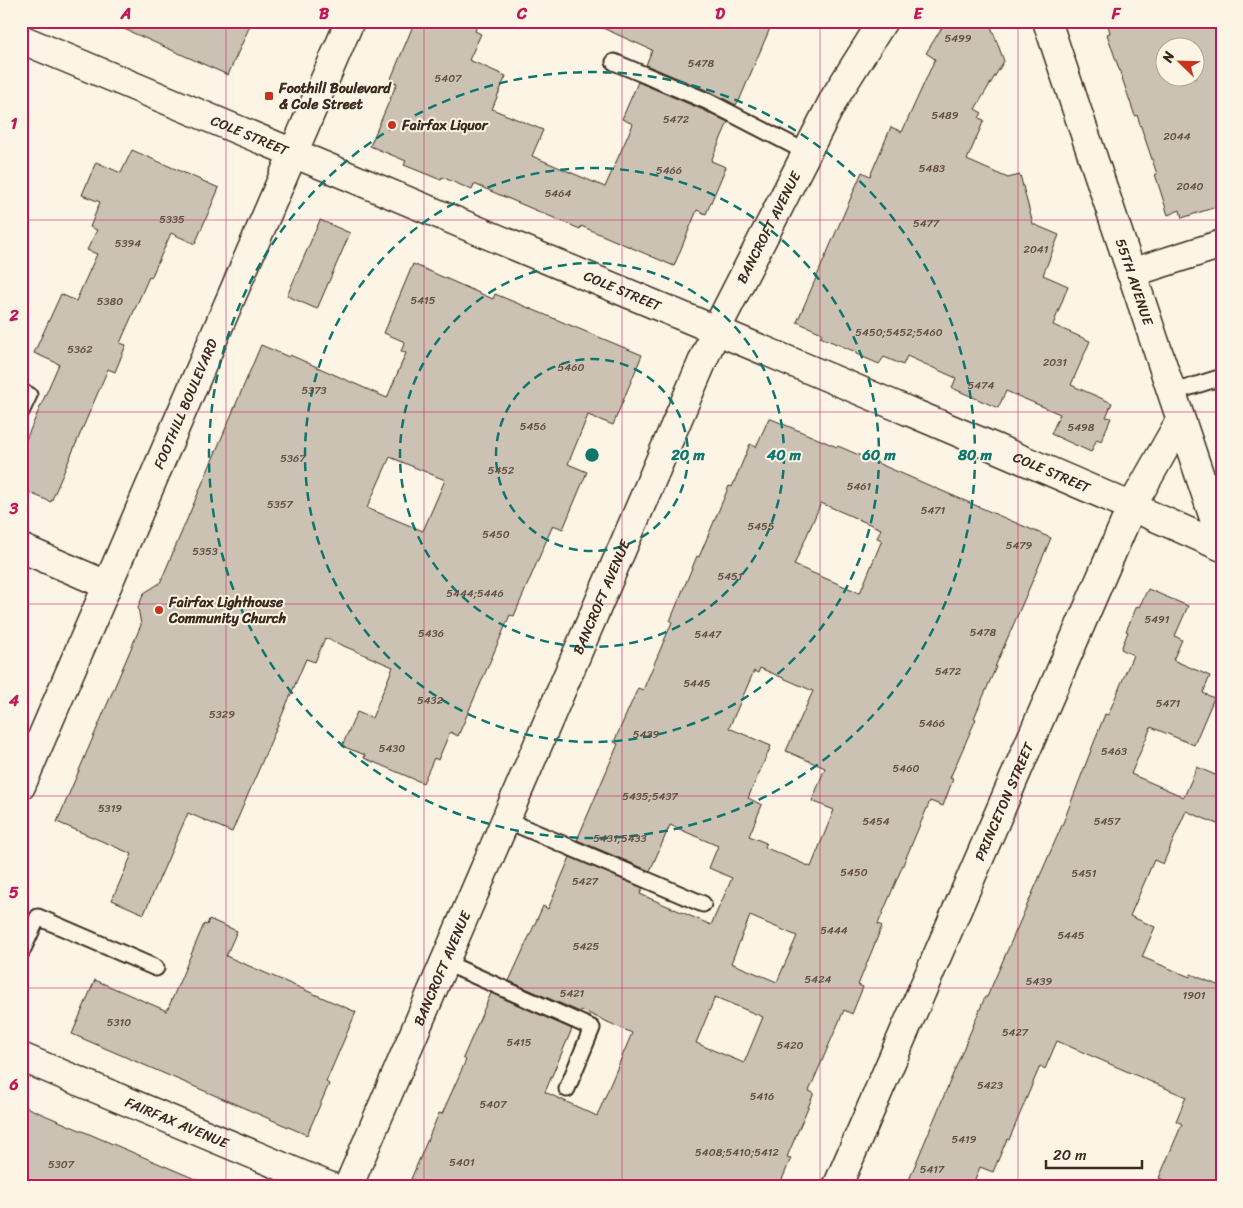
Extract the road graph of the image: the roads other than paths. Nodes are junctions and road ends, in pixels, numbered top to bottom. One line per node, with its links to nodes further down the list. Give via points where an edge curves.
1 (350, 21): 7 (street, FOOTHILL BOULEVARD)
2 (883, 21): 6 (street, BANCROFT AVENUE)
3 (1047, 21): 9 (street, 55TH AVENUE)
4 (21, 39): 7 (street, COLE STREET)
5 (614, 62): 6 (lane, via 706,101)
6 (806, 152): 10 (street, BANCROFT AVENUE)
7 (292, 154): 10 (street, COLE STREET); 20 (street, FOOTHILL BOULEVARD)
8 (1222, 244): 9 (street)
9 (1131, 273): 13 (street, 55TH AVENUE)
10 (716, 330): 16 (street, COLE STREET); 22 (street, BANCROFT AVENUE)
11 (1222, 377): 13 (lane)
12 (21, 392): 14 (lane, via 29,395)
13 (1171, 393): 15 (street, 55TH AVENUE)
14 (21, 412)
15 (1180, 422): 16 (street, PRINCETON STREET); 17 (street, 55TH AVENUE)
16 (1132, 506): 18 (street, COLE STREET); 31 (street, PRINCETON STREET)
17 (1222, 542)
18 (1222, 547)
19 (21, 548): 20 (street)
20 (107, 585): 21 (street, FOOTHILL BOULEVARD)
21 (21, 786)
22 (506, 820): 23 (lane); 25 (street, BANCROFT AVENUE)
23 (704, 904)
24 (21, 953): 26 (lane, via 38,917)
25 (444, 962): 28 (lane, via 592,1028); 30 (street, BANCROFT AVENUE)
26 (156, 968)
27 (21, 1057): 29 (street, FAIRFAX AVENUE)
28 (568, 1089)
29 (331, 1187)
30 (348, 1187)
31 (837, 1187)

